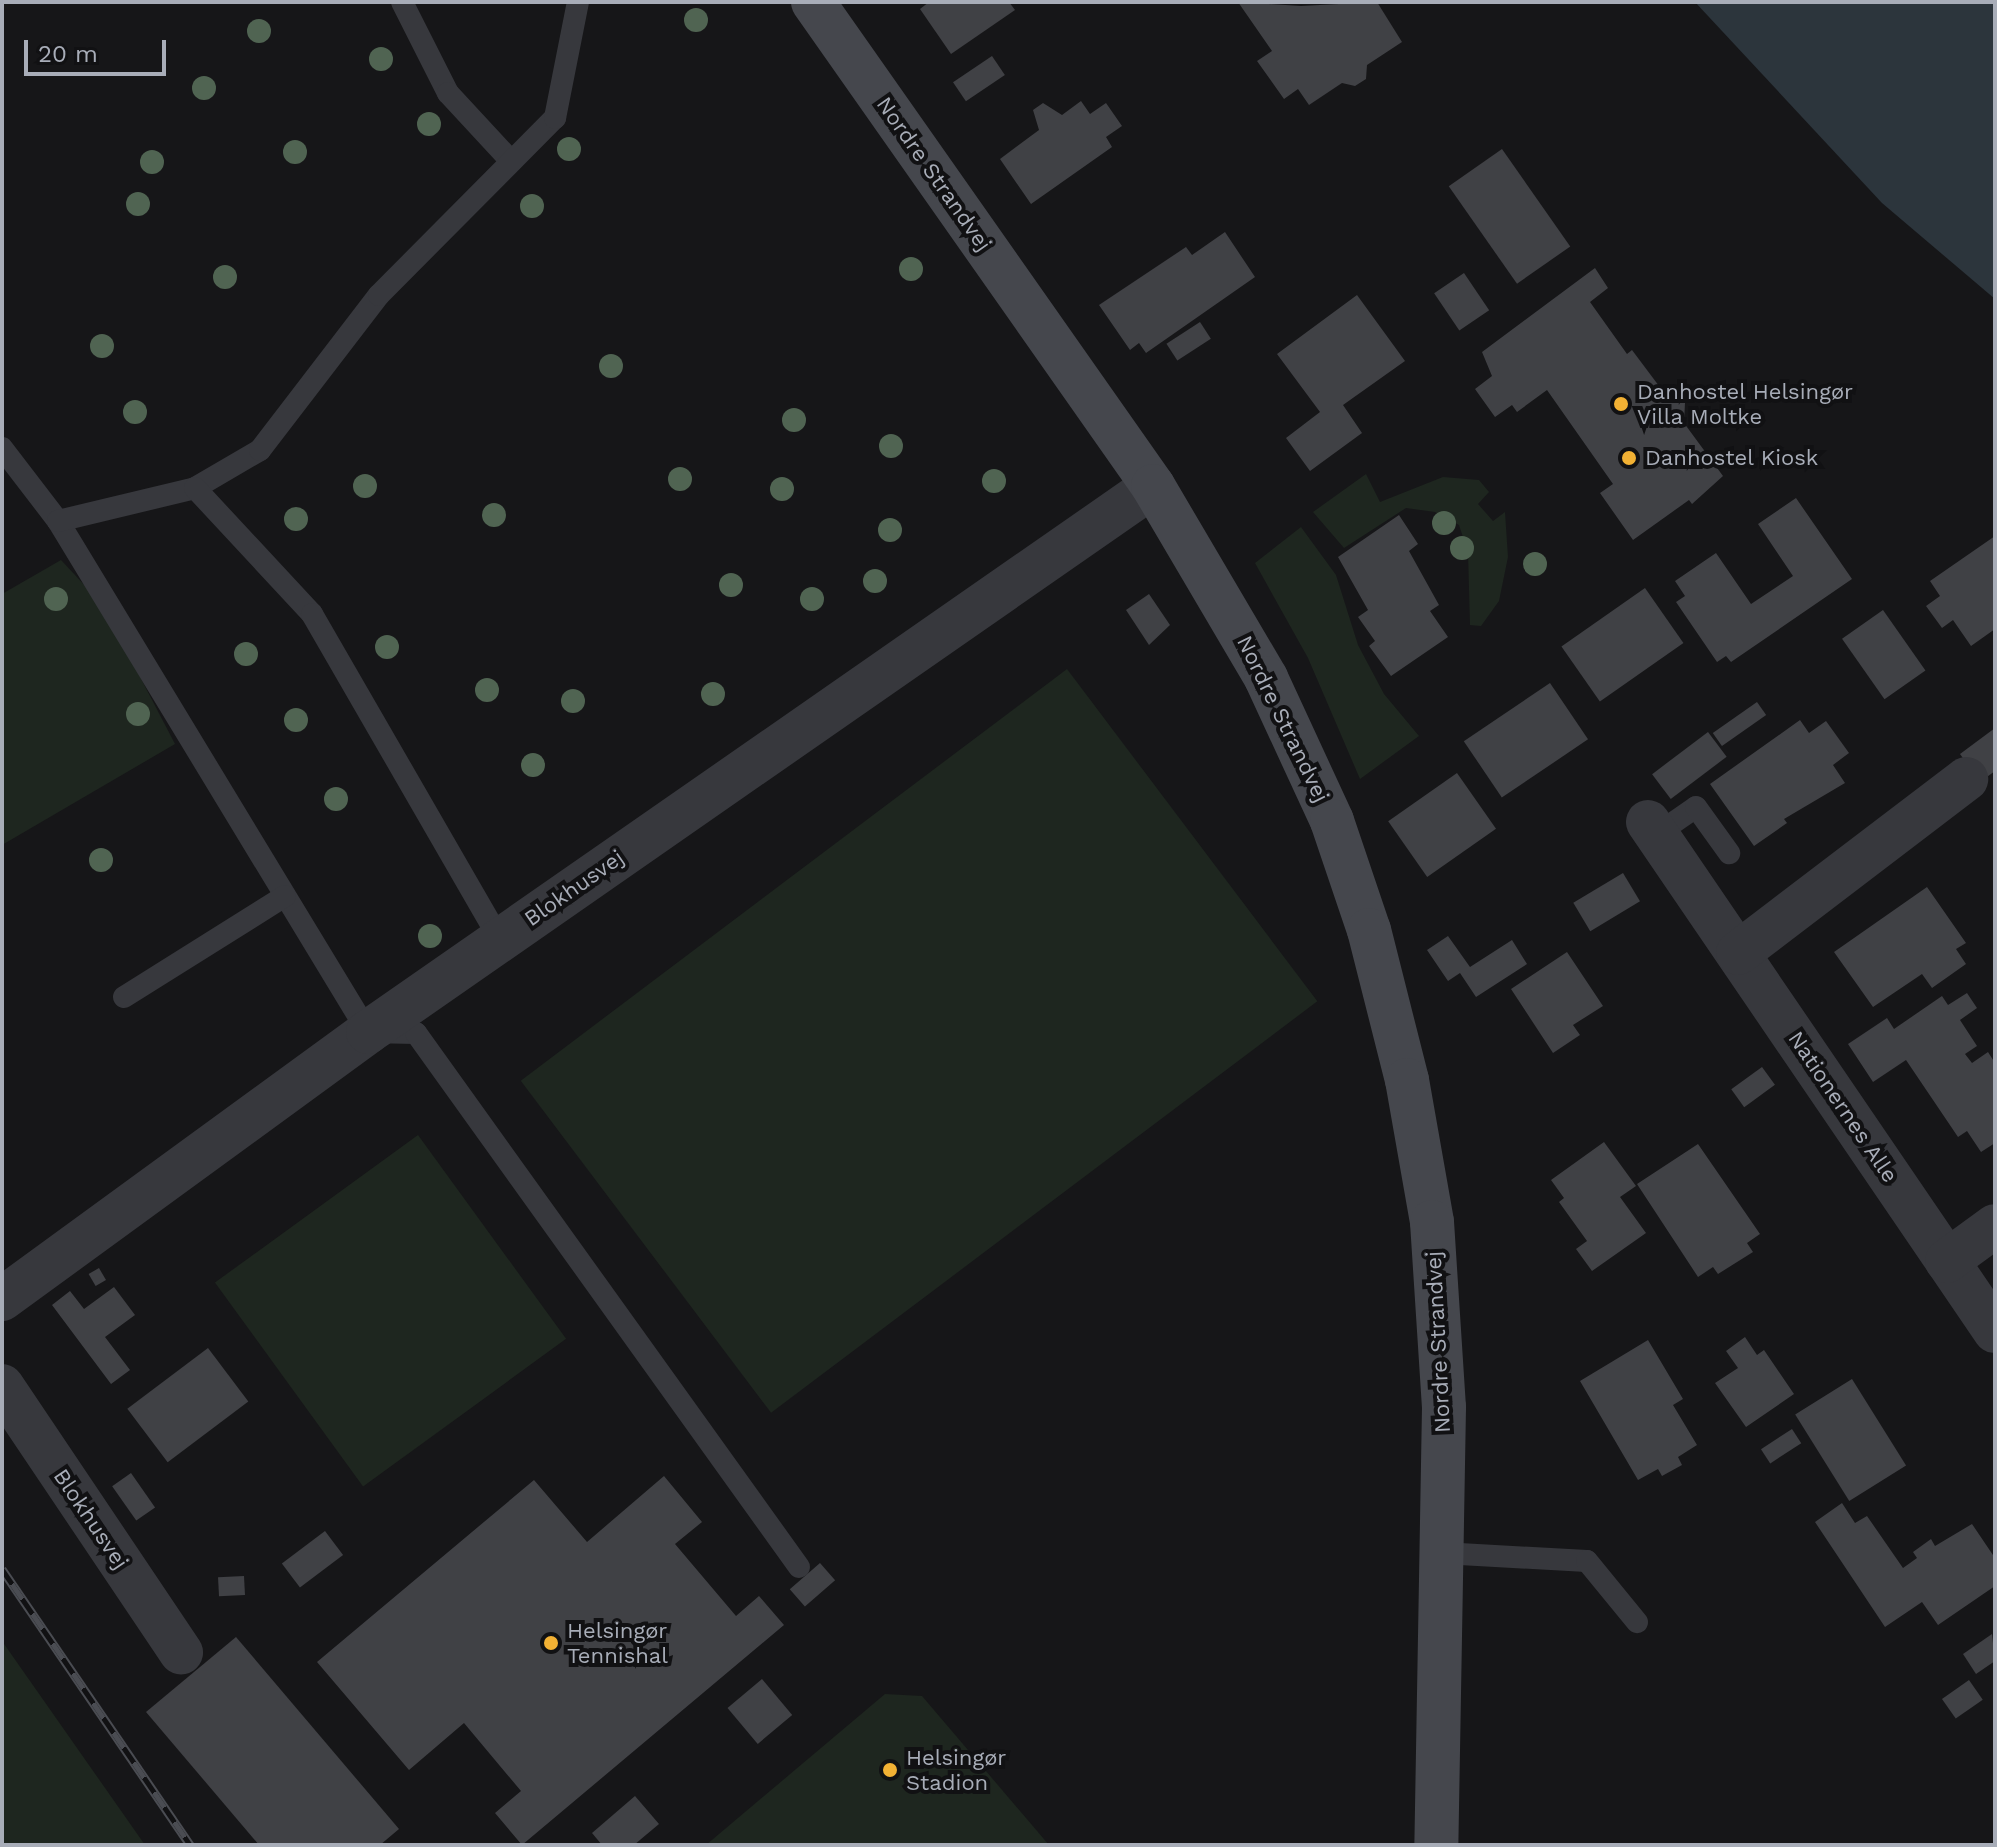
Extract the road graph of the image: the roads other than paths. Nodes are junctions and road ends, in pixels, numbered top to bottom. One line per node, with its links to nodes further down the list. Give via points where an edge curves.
1 (402, 2): 4 (lane, via 448,93)
2 (578, 2): 4 (lane, via 555,118)
3 (813, 2): 6 (main road, Nordre Strandvej)
4 (511, 161): 7 (lane, via 379,295 260,450)
5 (2, 448): 8 (lane)
6 (1153, 486): 13 (street, Blokhusvej); 22 (main road, Nordre Strandvej, via 1231,615 1285,718 1332,821 1369,930 1407,1080 1432,1222 1444,1407)
7 (195, 488): 8 (lane); 13 (lane, via 312,614)
8 (58, 521): 12 (lane)
9 (1966, 779): 14 (street)
10 (1652, 828): 11 (lane, via 1696,807); 14 (street, Nationernes Alle)
11 (1729, 853)
12 (285, 896): 15 (lane); 16 (lane)
13 (500, 940): 16 (street, Blokhusvej)
14 (1738, 953): 18 (street, Nationernes Alle)
15 (124, 997)
16 (368, 1032): 19 (street, Blokhusvej); 23 (lane, via 416,1033)
17 (1995, 1226): 18 (street)
18 (1947, 1261): 20 (street, Nationernes Alle)
19 (2, 1299)
20 (1995, 1331)
21 (2, 1386): 25 (street, Blokhusvej)
22 (1442, 1553): 24 (lane, via 1587,1561); 26 (main road, Nordre Strandvej)
23 (799, 1567)
24 (1637, 1622)
25 (181, 1652)
26 (1436, 1845)

